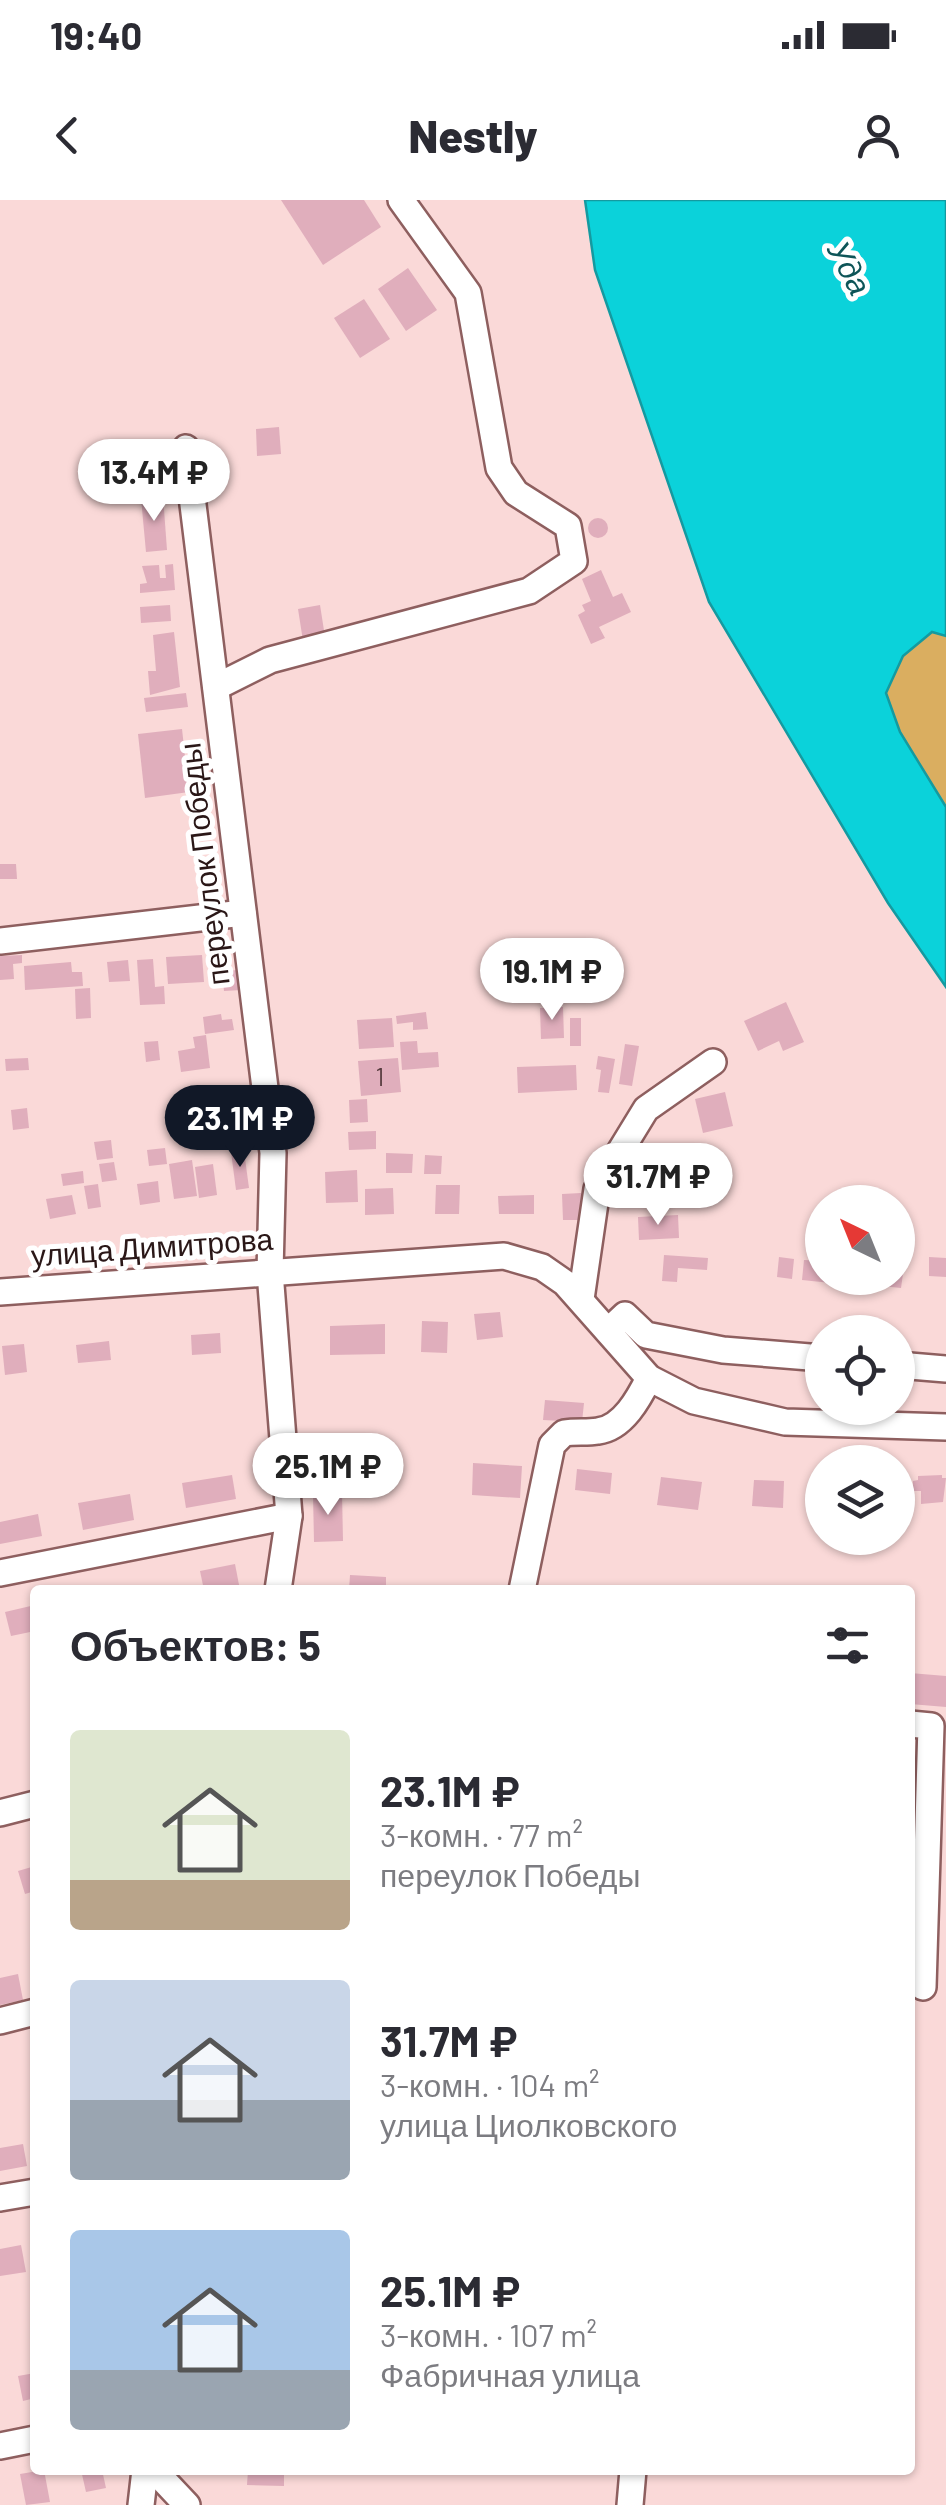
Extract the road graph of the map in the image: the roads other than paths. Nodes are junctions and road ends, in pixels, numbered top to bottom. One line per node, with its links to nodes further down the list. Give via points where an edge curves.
1 (401, 200): 3 (street, via 468,293 499,468 516,493 568,526 574,561 529,591 270,660)
2 (186, 448): 3 (street, переулок Победы)
3 (216, 687): 4 (street, переулок Победы)
4 (244, 913): 5 (street); 7 (street, переулок Победы, via 273,1153)
5 (0, 941)
6 (713, 1062): 9 (street, via 646,1109 597,1189)
7 (270, 1272): 8 (street, улица Димитрова); 9 (street, улица Димитрова, via 504,1256 542,1268); 16 (street, переулок Победы)
8 (0, 1292)
9 (581, 1299): 10 (street, улица Димитрова)
10 (608, 1331): 11 (street, via 625,1314 646,1336); 14 (street, улица Димитрова)
11 (805, 1357)
12 (915, 1366): 13 (street)
13 (946, 1369)
14 (649, 1378): 15 (street, via 694,1400 786,1422); 19 (street, via 623,1418 600,1431 564,1432 552,1445)
15 (946, 1427)
16 (289, 1516): 17 (street); 18 (street, переулок Победы)
17 (0, 1573)
18 (279, 1585)
19 (523, 1585)
20 (915, 1724): 23 (street, via 930,1726)
21 (30, 1805): 22 (street)
22 (0, 1813)
23 (923, 1987)
24 (30, 2013): 25 (street)
25 (0, 2021)
26 (30, 2193): 27 (street)
27 (0, 2198)
28 (30, 2440): 29 (street)
29 (0, 2446)
30 (144, 2475): 33 (street)
31 (159, 2475): 34 (street)
32 (632, 2475): 35 (street)
33 (141, 2505)
34 (187, 2505)
35 (630, 2505)

